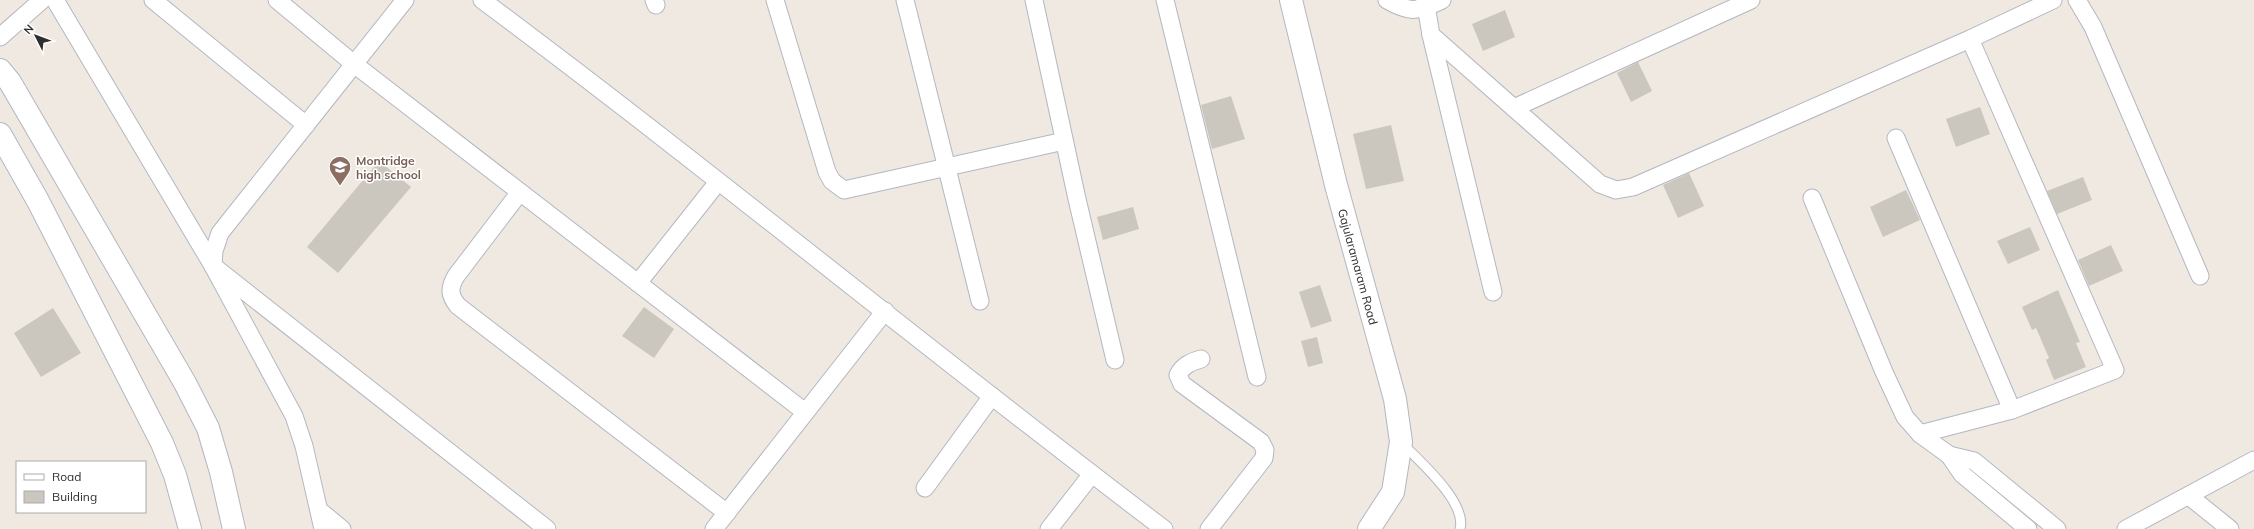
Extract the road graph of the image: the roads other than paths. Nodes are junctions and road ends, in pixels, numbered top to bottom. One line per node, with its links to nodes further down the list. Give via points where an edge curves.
1 (42, 0): 19 (street)
2 (56, 0): 32 (street)
3 (153, 0): 24 (street)
4 (277, 0): 21 (street)
5 (405, 0): 21 (street)
6 (482, 0): 29 (street, via 620,102)
7 (775, 0): 28 (street, via 827,172 832,181 844,190)
8 (905, 0): 28 (street)
9 (1034, 0): 27 (street)
10 (1165, 0): 40 (street)
11 (1291, 0): 45 (street, Gajularamaram Road, via 1336,186 1396,399)
12 (1387, 0): 17 (street, via 1413,11)
13 (1442, 0): 17 (street)
14 (1751, 0): 23 (street)
15 (2053, 0): 20 (street)
16 (2077, 0): 33 (street, via 2093,27)
17 (1426, 4): 18 (street)
18 (1431, 35): 23 (street); 35 (street)
19 (0, 37)
20 (1970, 39): 23 (street, via 1633,187 1616,190 1600,184); 42 (street, via 2115,370)
21 (354, 64): 24 (street); 30 (street)
22 (0, 70): 55 (street, via 14,89 202,415 221,472)
23 (1514, 108)
24 (306, 125): 32 (street, via 220,233 214,251)
25 (0, 134): 54 (street, via 38,201 162,443 175,475)
26 (1896, 138): 42 (street)
27 (1064, 140): 28 (street); 39 (street)
28 (948, 166): 36 (street)
29 (718, 182): 34 (street); 37 (street)
30 (520, 192): 34 (street); 52 (street, via 456,276 451,285 451,298 458,306)
31 (1812, 198): 44 (street, via 1905,418)
32 (214, 266): 51 (street, via 294,416); 58 (street)
33 (2200, 276)
34 (638, 283): 43 (street)
35 (1493, 292)
36 (980, 301)
37 (885, 311): 41 (street); 43 (street)
38 (1201, 358): 62 (street, via 1181,369 1178,375 1182,384 1261,442 1265,450 1264,458)
39 (1115, 360)
40 (1257, 377)
41 (992, 396): 48 (street); 49 (street)
42 (2012, 410): 44 (street)
43 (805, 412): 52 (street)
44 (1920, 434): 46 (street)
45 (1401, 442): 53 (street, Gajularamaram Road, via 1393,492); 63 (lane, via 1441,485 1460,511)
46 (1949, 456): 64 (street, via 1962,474); 65 (street, via 1974,461)
47 (2254, 460): 50 (street)
48 (1092, 474): 60 (street); 61 (street)
49 (925, 488)
50 (2189, 496): 66 (street); 67 (street)
51 (320, 511): 56 (street); 57 (street)
52 (727, 513): 59 (street)
53 (1372, 528)
54 (190, 529)
55 (234, 529)
56 (322, 529)
57 (342, 529)
58 (547, 529)
59 (714, 529)
60 (1049, 529)
61 (1164, 529)
62 (1209, 529)
63 (1460, 529)
64 (2028, 529)
65 (2058, 529)
66 (2126, 529)
67 (2230, 529)

